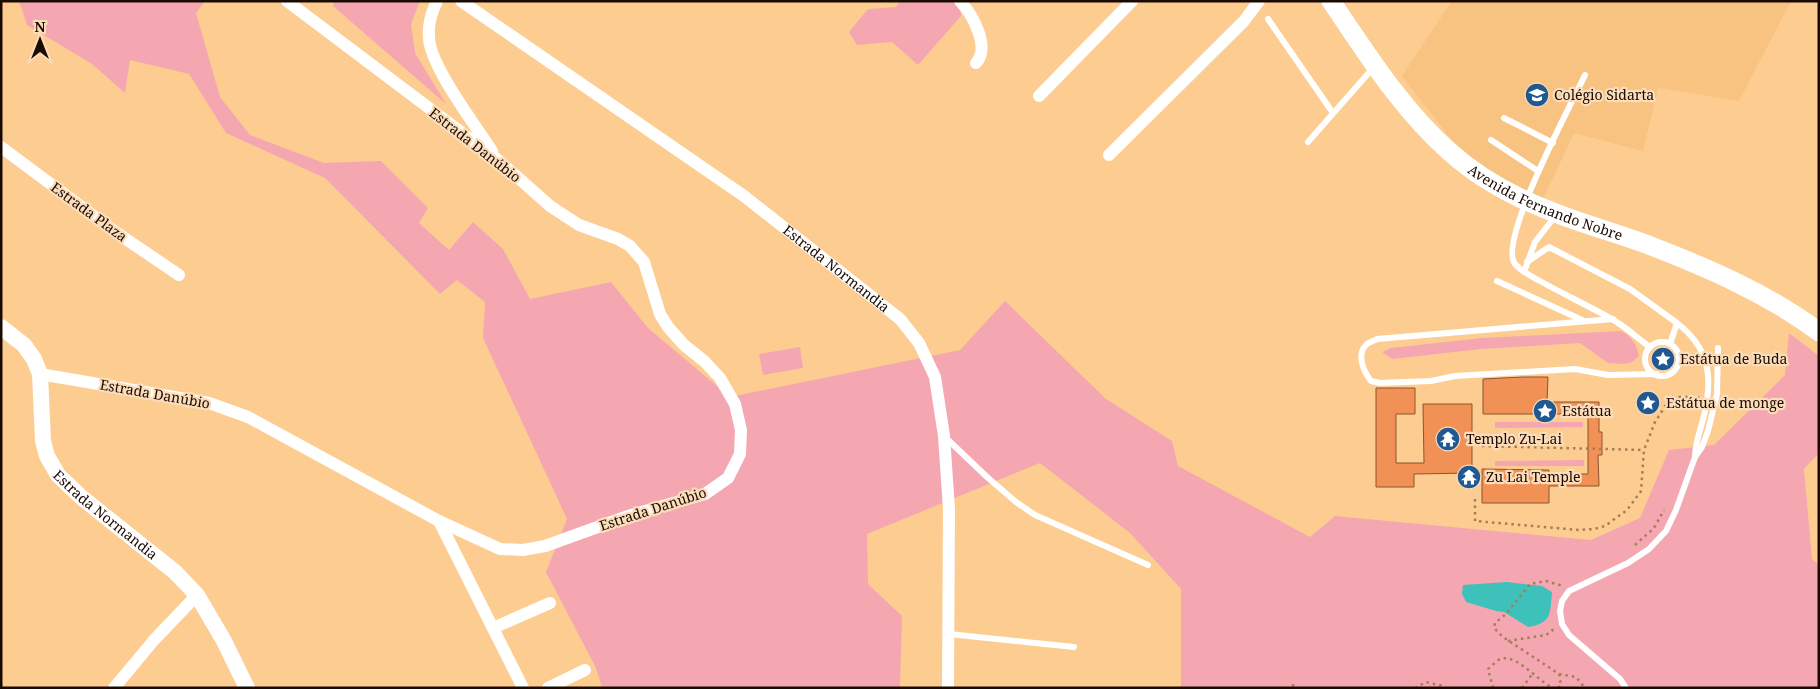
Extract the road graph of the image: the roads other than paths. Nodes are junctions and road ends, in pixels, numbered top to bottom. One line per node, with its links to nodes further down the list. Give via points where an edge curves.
1 (286, 1): 20 (street, Estrada Danúbio)
2 (436, 1): 20 (street, via 429,20 428,40 435,61)
3 (461, 1): 38 (street, Estrada Normandia, via 744,196 900,319 919,343 935,377)
4 (960, 1): 9 (street, via 977,27 982,42)
5 (1132, 1): 12 (street)
6 (1259, 1): 19 (street, via 1244,21)
7 (1331, 1): 10 (main road, Avenida Fernando Nobre)
8 (1268, 19): 13 (lane)
9 (976, 63)
10 (1376, 65): 13 (lane); 22 (main road, Avenida Fernando Nobre, via 1415,118 1450,152 1484,176)
11 (1585, 75): 17 (lane)
12 (1039, 96)
13 (1332, 113): 16 (lane)
14 (1504, 118): 17 (lane)
15 (1492, 140): 21 (lane)
16 (1308, 142)
17 (1553, 143): 21 (lane)
18 (1, 147): 26 (street, Estrada Plaza)
19 (1109, 155)
20 (498, 160): 40 (street, Estrada Danúbio, via 550,206 579,225 630,246 644,262 660,314 668,327 720,378 735,404 742,430 740,454 728,478 705,494 631,515 546,546 500,549)
21 (1538, 171): 22 (lane)
22 (1528, 200): 23 (main road, Avenida Fernando Nobre); 25 (lane, via 1515,232 1511,254 1514,263)
23 (1557, 214): 24 (lane, via 1535,242); 32 (main road, Avenida Fernando Nobre, via 1652,246 1729,280 1765,297)
24 (1527, 262): 25 (lane); 30 (lane, via 1549,247 1630,289)
25 (1524, 272): 28 (lane)
26 (179, 275)
27 (1497, 281): 29 (lane)
28 (1613, 319): 29 (lane); 34 (lane)
29 (1583, 321): 37 (lane, via 1377,339 1367,344 1361,360 1371,382 1380,384 1575,369 1608,375)
30 (1677, 323): 33 (lane); 39 (lane, via 1702,349 1708,373 1705,410)
31 (1, 327): 36 (street, Estrada Normandia, via 24,345)
32 (1819, 332)
33 (1670, 344): 34 (lane, via 1660,342); 37 (lane, via 1678,352 1676,368 1668,374)
34 (1650, 347): 37 (lane, via 1646,362 1648,368)
35 (1718, 348): 39 (lane, via 1718,394 1702,447)
36 (40, 374): 40 (street, Estrada Danúbio, via 209,403 248,417); 42 (street, Estrada Normandia, via 43,441 58,475 175,572)
37 (1657, 374)
38 (944, 436): 41 (lane, via 987,477 1035,515); 45 (street, Estrada Normandia, via 949,509)
39 (1695, 457): 53 (lane, via 1666,531 1649,549 1628,563 1567,588 1562,601 1562,624 1569,635 1620,679)
40 (439, 521): 44 (street)
41 (1148, 565)
42 (197, 595): 48 (street); 49 (street, Estrada Normandia)
43 (550, 603): 44 (street)
44 (493, 628): 50 (street)
45 (949, 634): 46 (lane); 52 (street, Estrada Normandia)
46 (1074, 647)
47 (585, 670): 51 (street)
48 (114, 688)
49 (247, 688)
50 (523, 688)
51 (548, 688)
52 (948, 688)
53 (1626, 688)

